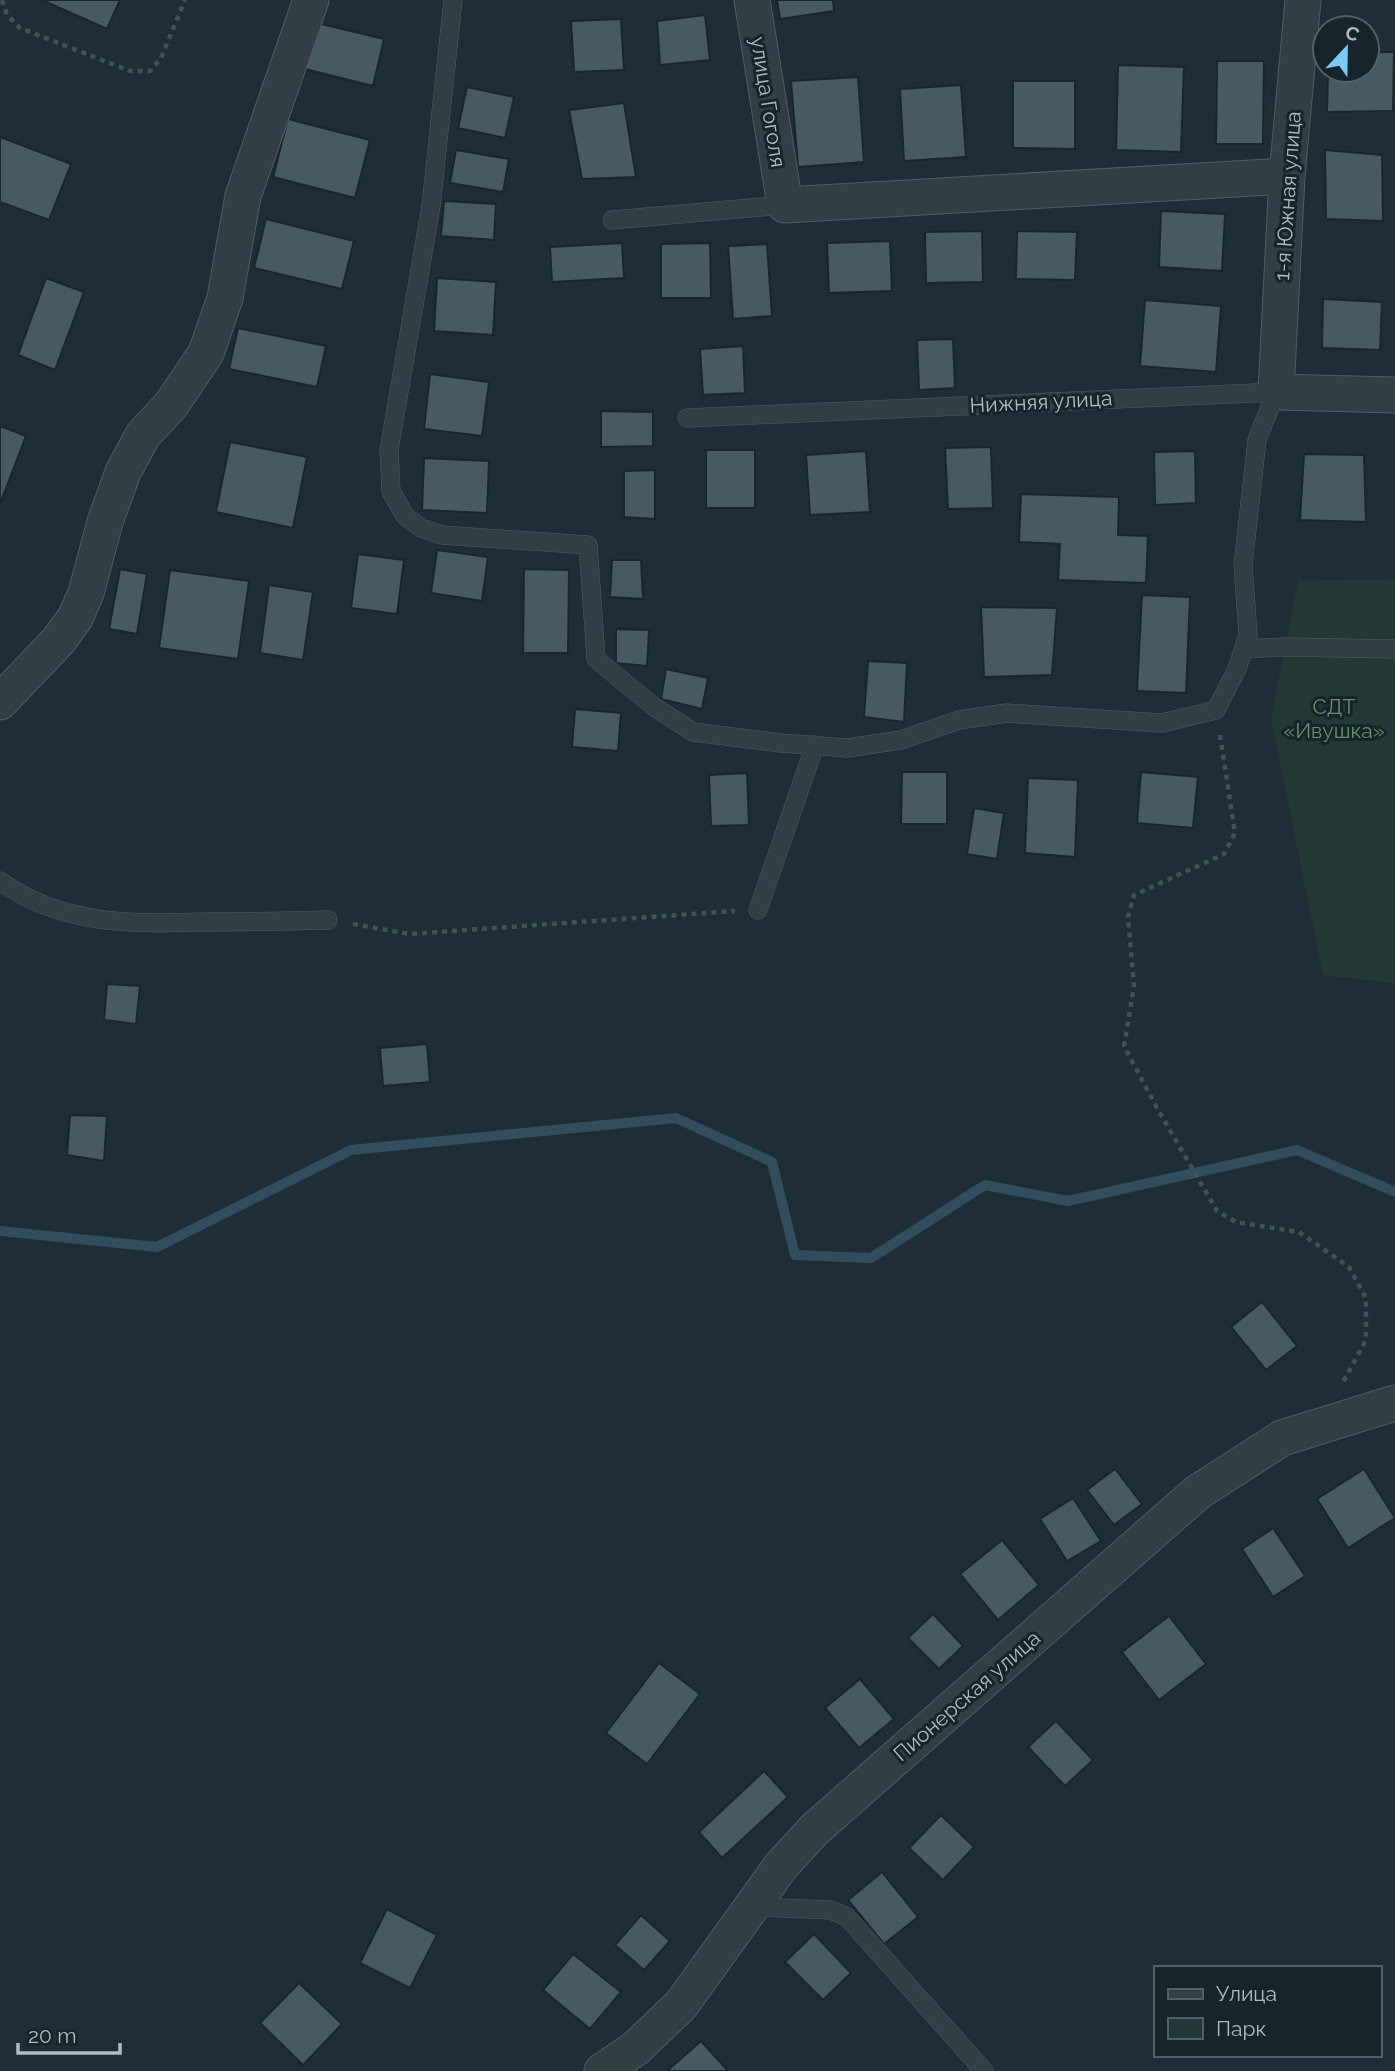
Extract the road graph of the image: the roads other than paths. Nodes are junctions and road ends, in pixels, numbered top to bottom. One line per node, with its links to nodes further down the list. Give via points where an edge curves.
1 (311, 0): 13 (street, via 243,195 225,298 206,353 144,435 123,472 75,618)
2 (453, 0): 14 (lane, via 431,206 389,450 391,491 405,516 442,535 588,545 596,659 693,732)
3 (752, 0): 6 (street, улица Гоголя)
4 (1303, 0): 5 (street, 1-я Южная улица)
5 (1287, 176): 6 (street); 8 (street, 1-я Южная улица)
6 (785, 205): 7 (lane)
7 (612, 219)
8 (1276, 392): 9 (street, Нижняя улица); 10 (lane, Нижняя улица); 11 (lane, via 1257,440 1243,565 1248,635)
9 (1395, 395)
10 (687, 418)
11 (1244, 649): 12 (lane); 14 (lane, via 1216,710 1162,723 1006,713 959,720 901,740 847,748)
12 (1395, 649)
13 (0, 702)
14 (815, 745): 16 (lane)
15 (0, 881): 17 (lane, via 45,906 128,924)
16 (758, 910)
17 (328, 920)
18 (1395, 1403): 19 (street, Пионерская улица, via 1282,1438 1198,1492 815,1829 781,1866)
19 (753, 1907): 20 (street, Пионерская улица, via 681,2005 636,2048); 21 (lane, via 831,1910 847,1917)
20 (602, 2071)
21 (984, 2071)

